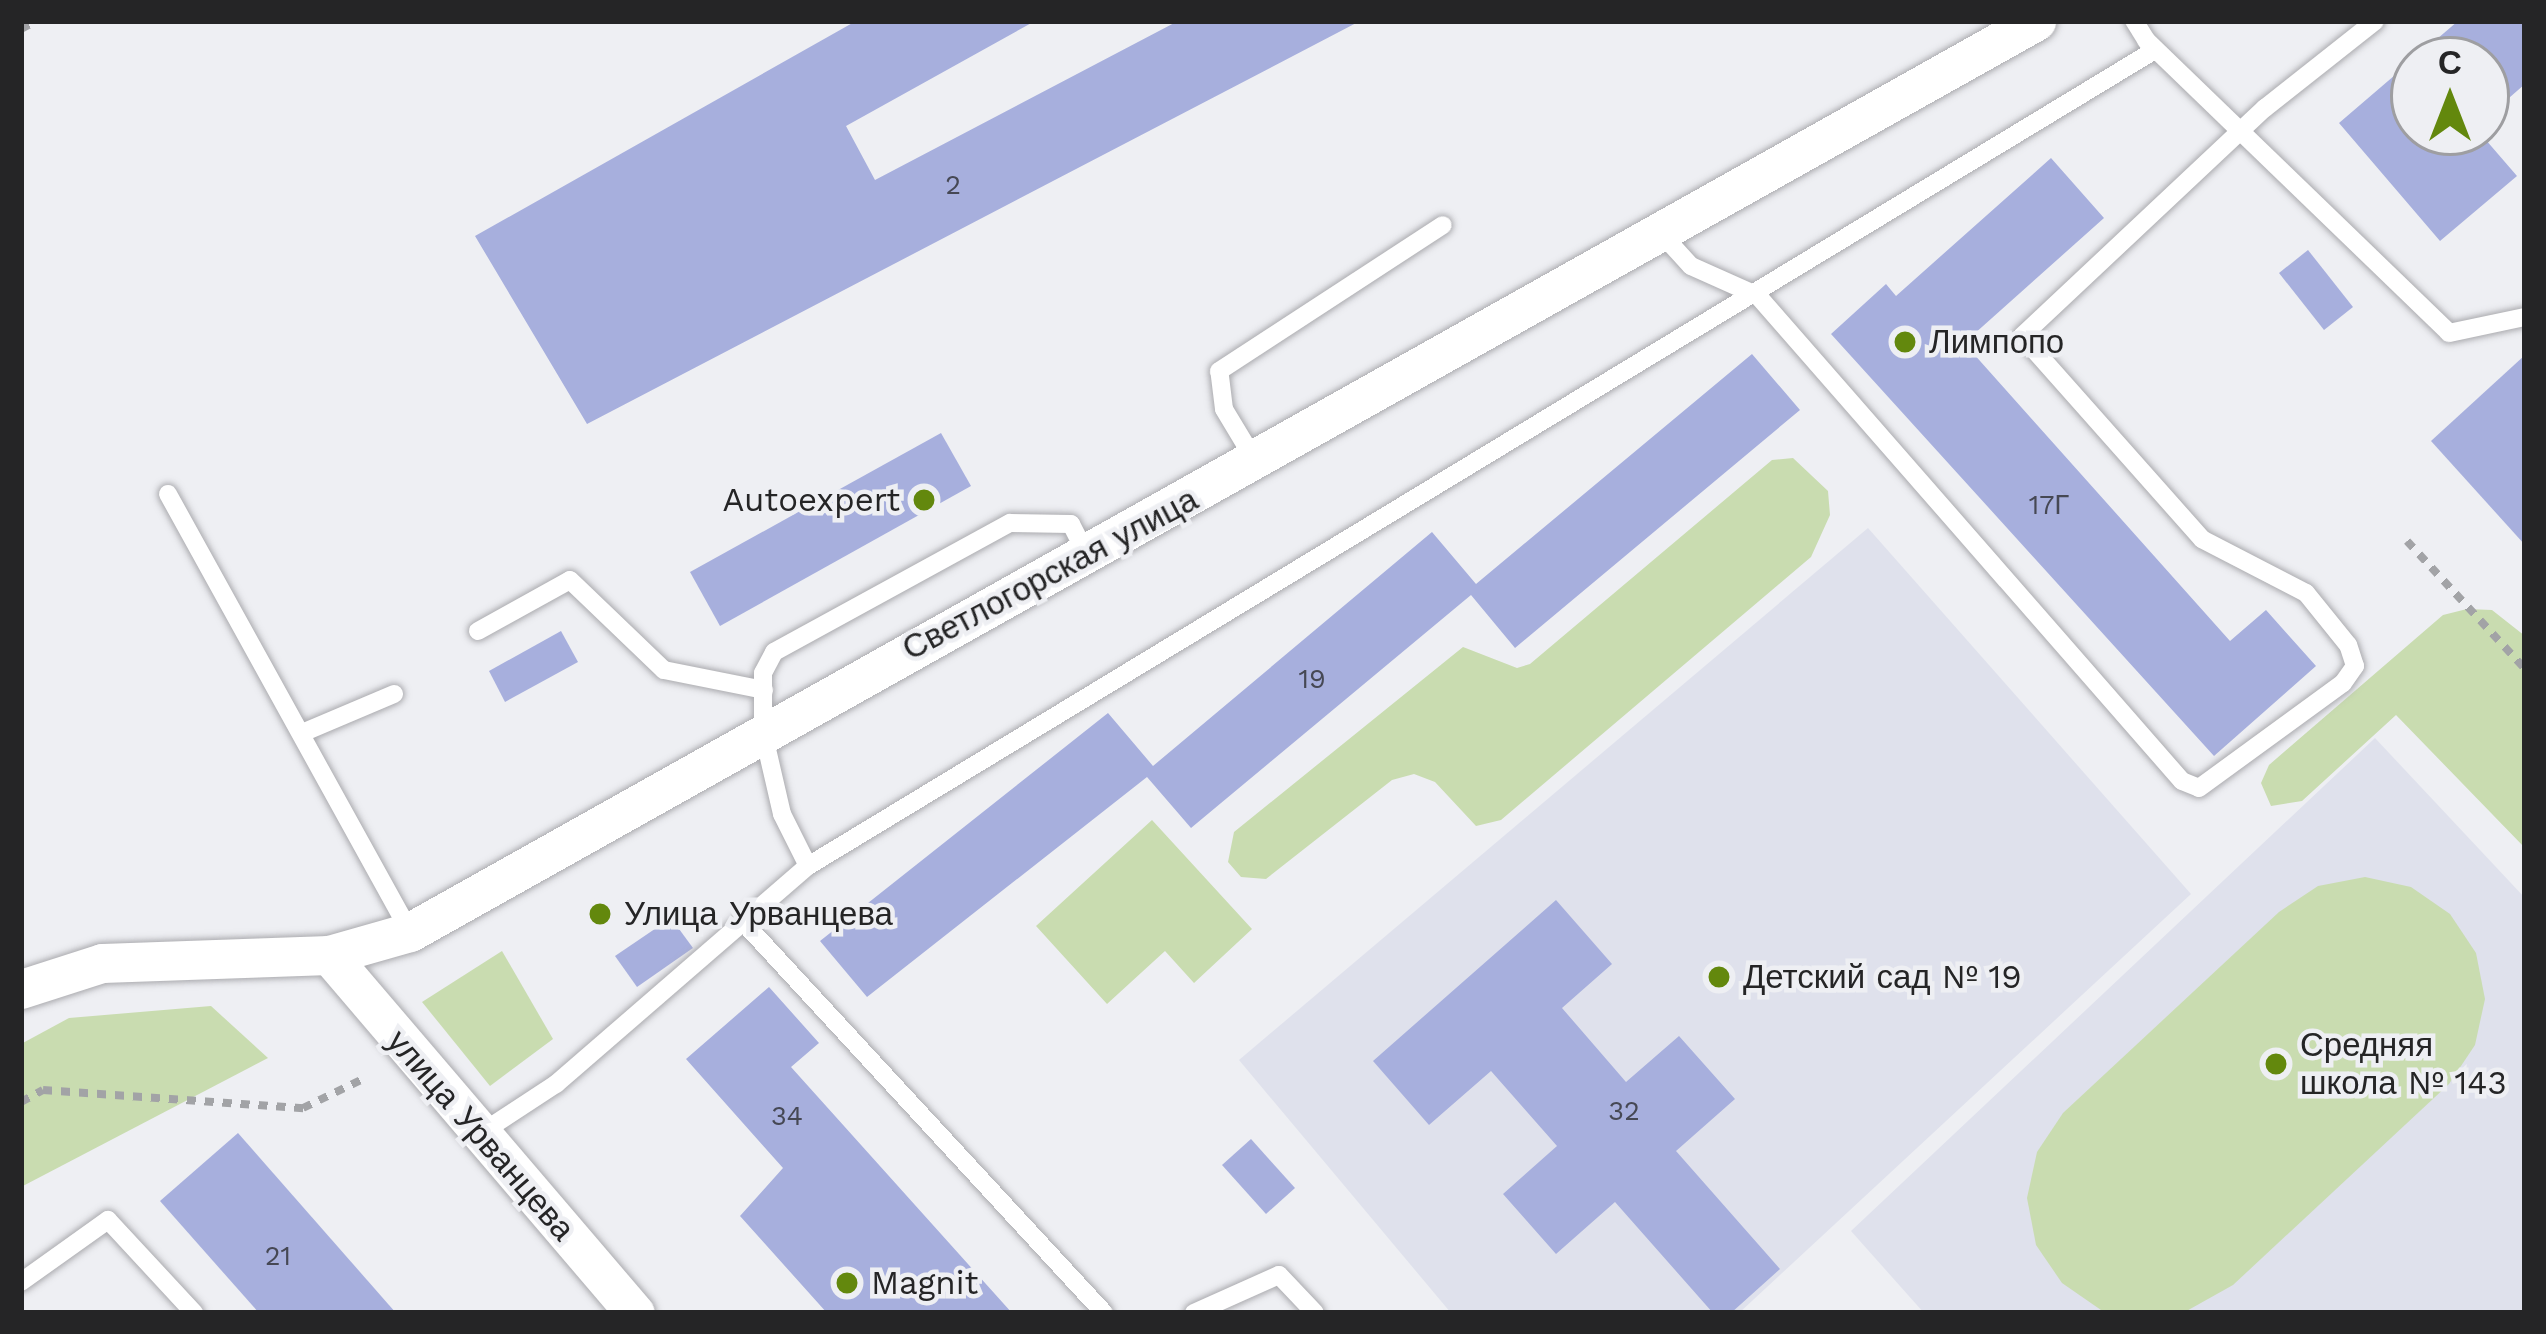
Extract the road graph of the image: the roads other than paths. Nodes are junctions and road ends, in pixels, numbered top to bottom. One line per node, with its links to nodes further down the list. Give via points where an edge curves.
1 (2036, 21): 7 (street, Светлогорская улица)
2 (2134, 21): 4 (lane)
3 (2374, 21): 5 (lane)
4 (2153, 51): 5 (lane); 8 (lane)
5 (2237, 133): 8 (lane, via 2022,336 2202,539 2306,593 2348,645 2355,666 2343,683 2215,782 2182,781); 9 (lane, via 2450,333)
6 (1443, 225): 10 (lane, via 1219,370 1224,409)
7 (1660, 231): 8 (lane, via 1690,266); 10 (street, Светлогорская улица)
8 (1758, 296): 18 (lane)
9 (2525, 316)
10 (1257, 463): 12 (street, Светлогорская улица)
11 (168, 494): 17 (lane)
12 (1085, 552): 14 (lane, via 1071,524 1010,524 774,652); 16 (street, Светлогорская улица)
13 (478, 631): 14 (lane, via 570,580 664,670)
14 (764, 690): 16 (lane)
15 (394, 694): 17 (lane)
16 (763, 732): 18 (lane, via 782,814); 20 (street, Светлогорская улица)
17 (302, 734): 20 (lane)
18 (808, 866): 19 (lane)
19 (746, 925): 23 (lane, via 556,1084); 27 (lane)
20 (410, 932): 21 (street, Светлогорская улица)
21 (328, 956): 22 (street, Светлогорская улица, via 102,963); 23 (street, улица Урванцева)
22 (21, 989)
23 (481, 1133): 26 (street, улица Урванцева)
24 (21, 1282): 25 (lane, via 108,1220)
25 (194, 1313)
26 (635, 1313)
27 (1104, 1313)
28 (1194, 1313): 29 (lane, via 1279,1275)
29 (1315, 1313)

